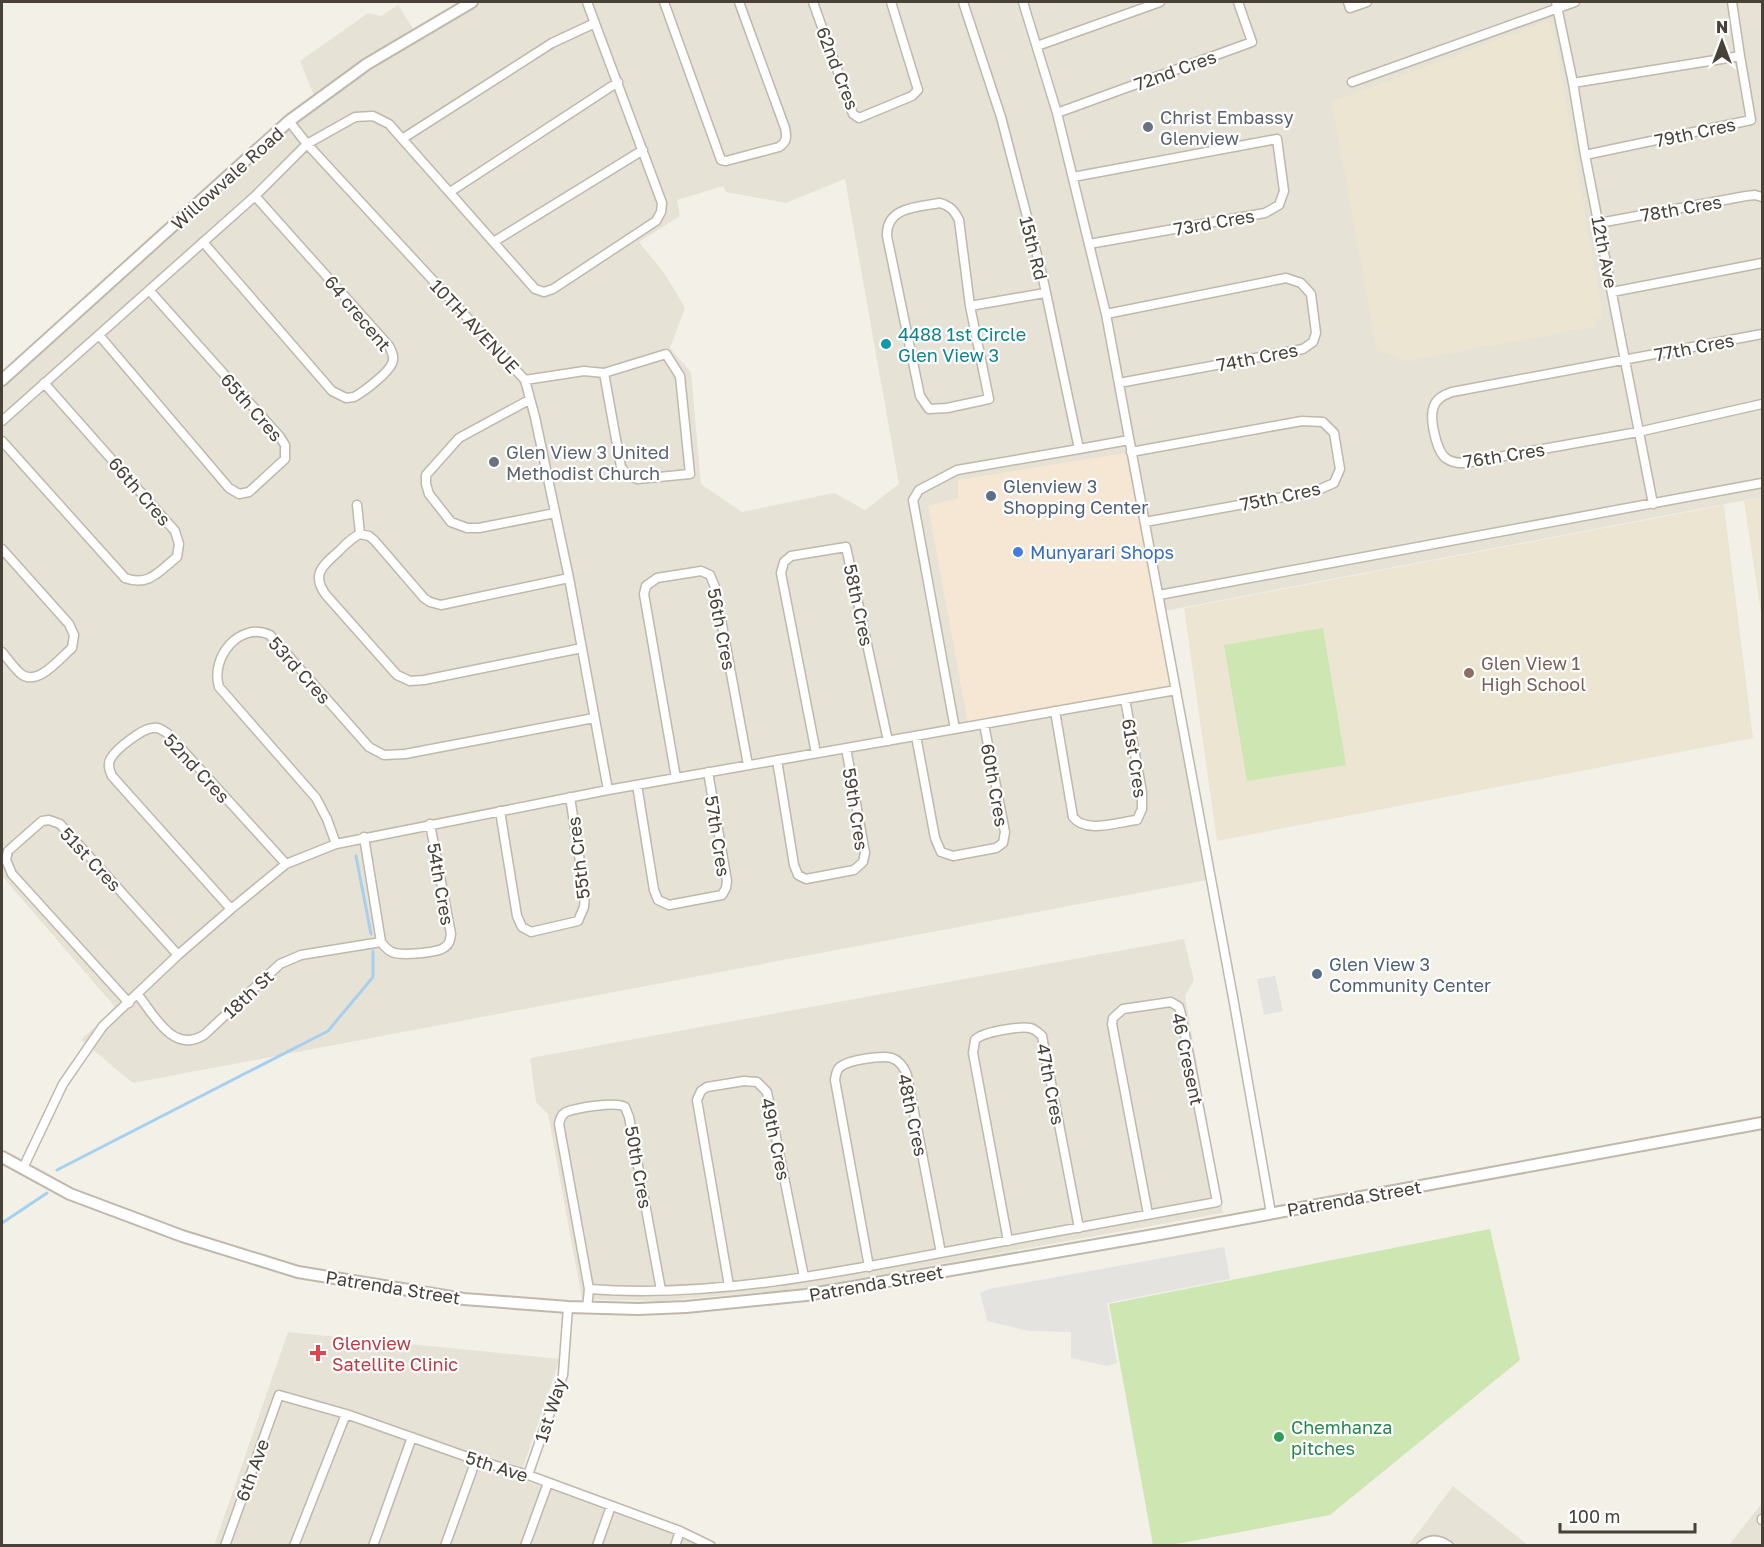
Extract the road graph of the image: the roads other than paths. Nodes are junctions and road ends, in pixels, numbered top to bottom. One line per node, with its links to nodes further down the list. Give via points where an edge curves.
1 (472, 2): 23 (street, Willowvale Road, via 367,64)
2 (587, 2): 16 (street)
3 (663, 2): 4 (street, via 721,160 726,161 779,147 787,139)
4 (740, 2)
5 (813, 2): 6 (street, 62nd Cres, via 854,114 860,118 918,90)
6 (891, 2)
7 (963, 2): 39 (street, 15th Rd, via 1001,117)
8 (1023, 2): 17 (street)
9 (1160, 2): 17 (street)
10 (1238, 2): 22 (street, 72nd Cres, via 1252,42)
11 (1348, 2): 12 (street, via 1350,8)
12 (1367, 2)
13 (1575, 2): 15 (street)
14 (1732, 2): 18 (street)
15 (1557, 5): 20 (street); 21 (street, 12th Ave)
16 (595, 22): 19 (street); 24 (street, via 552,43)
17 (1037, 46): 22 (street)
18 (1740, 56): 21 (street); 27 (street, 79th Cres, via 1751,120)
19 (618, 82): 26 (street); 29 (street)
20 (1352, 82)
21 (1573, 83): 27 (street, 12th Ave)
22 (1057, 113): 28 (street)
23 (289, 122): 25 (street, 10TH AVENUE); 46 (street, Willowvale Road)
24 (402, 139): 25 (street, via 380,118 362,115); 29 (street)
25 (308, 144): 30 (street); 47 (street, 10TH AVENUE)
26 (644, 150): 33 (street); 33 (street, via 662,203 656,221 553,289 535,289)
27 (1585, 155): 32 (street, 12th Ave)
28 (1073, 177): 35 (street); 35 (street, 73rd Cres, via 1277,139 1284,191 1279,205 1265,213)
29 (450, 192): 33 (street)
30 (255, 196): 34 (street); 34 (street, 64 crecent, via 389,346 393,353 390,368 354,397 346,398 332,391)
31 (1762, 197): 32 (street, 78th Cres, via 1746,196)
32 (1599, 223): 38 (street, 12th Ave)
33 (495, 241)
34 (203, 242): 37 (street)
35 (1089, 244): 41 (street)
36 (1762, 263): 38 (street)
37 (149, 290): 43 (street); 43 (street, 65th Cres, via 285,446 285,459 249,492 239,494 229,488)
38 (1612, 292): 44 (street, 12th Ave)
39 (1045, 293): 40 (street); 56 (street, 15th Rd)
40 (970, 306): 40 (street, via 989,399 929,409 920,396 887,236 891,218 905,210 940,202 955,211)
41 (1106, 314): 49 (street); 49 (street, 74th Cres, via 1286,278 1301,283 1311,294 1316,333 1313,342 1303,349)
42 (1762, 334): 44 (street, 77th Cres)
43 (99, 335): 48 (street)
44 (1626, 361): 53 (street, 12th Ave); 53 (street, 76th Cres, via 1452,392 1436,401 1431,414 1441,453 1456,463)
45 (604, 373): 45 (street, via 621,467 627,475 638,479 690,474 680,376 666,354); 47 (street, via 584,371)
46 (2, 380)
47 (525, 380): 50 (street, 10TH AVENUE)
48 (44, 383): 52 (street); 55 (street, 66th Cres, via 175,531 177,557 148,580 125,578)
49 (1119, 383): 54 (street)
50 (529, 400): 61 (street, 10TH AVENUE); 61 (street, via 459,438 430,468 426,484 451,522 467,528)
51 (1762, 404): 53 (street)
52 (2, 421)
53 (1638, 432): 59 (street, 12th Ave)
54 (1129, 440): 56 (street); 57 (street)
55 (2, 441)
56 (1079, 449): 74 (street, via 957,470 920,490 914,500)
57 (1131, 452): 62 (street); 62 (street, 75th Cres, via 1302,421 1323,422 1334,433 1340,469 1334,483 1316,490)
58 (1762, 483): 59 (street)
59 (1653, 504): 66 (street)
60 (357, 505): 63 (street)
61 (555, 513): 65 (street, 10TH AVENUE)
62 (1145, 522): 66 (street)
63 (360, 534): 65 (street, via 374,540 424,598 435,604); 67 (street, via 323,565 319,582 326,595 403,679 424,680)
64 (2, 549): 68 (street, via 69,624 74,635 72,648 40,675 30,678 21,674)
65 (569, 578): 67 (street, 10TH AVENUE)
66 (1160, 595): 69 (street)
67 (582, 648): 72 (street, 10TH AVENUE)
68 (2, 652)
69 (1176, 690): 70 (street); 99 (street)
70 (1125, 699): 71 (street); 71 (street, 61st Cres, via 1143,792 1137,820 1086,826 1077,823)
71 (1055, 711): 73 (street)
72 (594, 718): 84 (street, 10TH AVENUE); 89 (street, 53rd Cres, via 405,754 384,754 369,747 270,635 252,631 222,654 216,673 219,687 316,798)
73 (984, 724): 74 (street); 75 (street, 60th Cres, via 1005,832 1003,843 996,848 953,856 941,852 935,838)
74 (955, 729): 75 (street)
75 (916, 736): 76 (street)
76 (888, 741): 77 (street); 78 (street, 58th Cres, via 846,547 791,556 781,573)
77 (846, 748): 78 (street); 79 (street, 59th Cres, via 865,853 863,862 854,870 806,879 798,875 794,865)
78 (816, 753): 79 (street)
79 (777, 760): 80 (street)
80 (748, 765): 81 (street); 82 (street, 56th Cres, via 710,575 701,571 657,578 646,586 644,594)
81 (708, 772): 82 (street); 83 (street, 57th Cres, via 726,888 722,895 669,905 658,900 654,890)
82 (676, 778): 83 (street)
83 (638, 785): 84 (street)
84 (608, 790): 85 (street)
85 (570, 797): 86 (street); 86 (street, 55th Cres, via 584,907 578,921 531,932 522,927 517,916)
86 (500, 811): 87 (street)
87 (430, 824): 88 (street); 92 (street, 54th Cres, via 450,942 438,950 403,954 394,953)
88 (364, 837): 89 (street); 92 (street)
89 (336, 844): 90 (street)
90 (286, 864): 91 (street); 91 (street, 52nd Cres, via 160,728 153,727 133,738 111,758 112,776)
91 (231, 909): 93 (street)
92 (381, 942): 94 (street, 18th St, via 301,955 280,964 204,1035 187,1042 173,1037)
93 (178, 955): 94 (street); 95 (street, 51st Cres, via 60,824 42,821 8,851 6,860 12,874)
94 (138, 995): 95 (street)
95 (129, 1003): 98 (street, via 103,1026 63,1084)
96 (1762, 1123): 99 (street, Patrenda Street)
97 (2, 1157): 98 (street, Patrenda Street)
98 (23, 1168): 109 (street, Patrenda Street, via 70,1194 183,1236 298,1272 464,1299)
99 (1271, 1213): 110 (street, Patrenda Street, via 806,1295 686,1307)
100 (1148, 1214): 100 (street, 46 Cresent, via 1112,1024 1116,1013 1123,1009 1171,1002 1176,1003 1181,1014 1216,1202); 101 (street)
101 (1079, 1227): 102 (street); 102 (street, 47th Cres, via 1042,1036 1026,1028 984,1034 975,1040 973,1053)
102 (1008, 1241): 103 (street)
103 (941, 1253): 104 (street); 104 (street, 48th Cres, via 904,1067 887,1057 849,1062 840,1067 835,1080)
104 (869, 1267): 105 (street)
105 (804, 1277): 106 (street); 106 (street, 49th Cres, via 767,1092 757,1082 744,1081 707,1087 697,1100)
106 (729, 1286): 108 (street)
107 (589, 1289): 108 (street); 108 (street, 50th Cres, via 559,1124 568,1112 616,1103 625,1107 629,1117); 110 (street)
108 (661, 1290)
109 (568, 1307): 110 (street, Patrenda Street); 115 (street, 1st Way, via 563,1375)
110 (587, 1308)
111 (279, 1395): 112 (street, 5th Ave); 119 (street, 6th Ave)
112 (346, 1414): 113 (street, 5th Ave); 120 (street)
113 (412, 1437): 114 (street, 5th Ave); 121 (street)
114 (476, 1460): 115 (street, 5th Ave); 122 (street)
115 (528, 1475): 116 (street, 5th Ave)
116 (548, 1483): 117 (street, 5th Ave); 123 (street)
117 (611, 1506): 118 (street, 5th Ave); 124 (street)
118 (680, 1531): 125 (street); 126 (street, 5th Ave)
119 (225, 1545)
120 (294, 1545)
121 (373, 1545)
122 (445, 1545)
123 (525, 1545)
124 (597, 1545)
125 (675, 1545)
126 (711, 1545)
127 (1421, 1545): 128 (street, via 1436,1539)
128 (1449, 1545)

